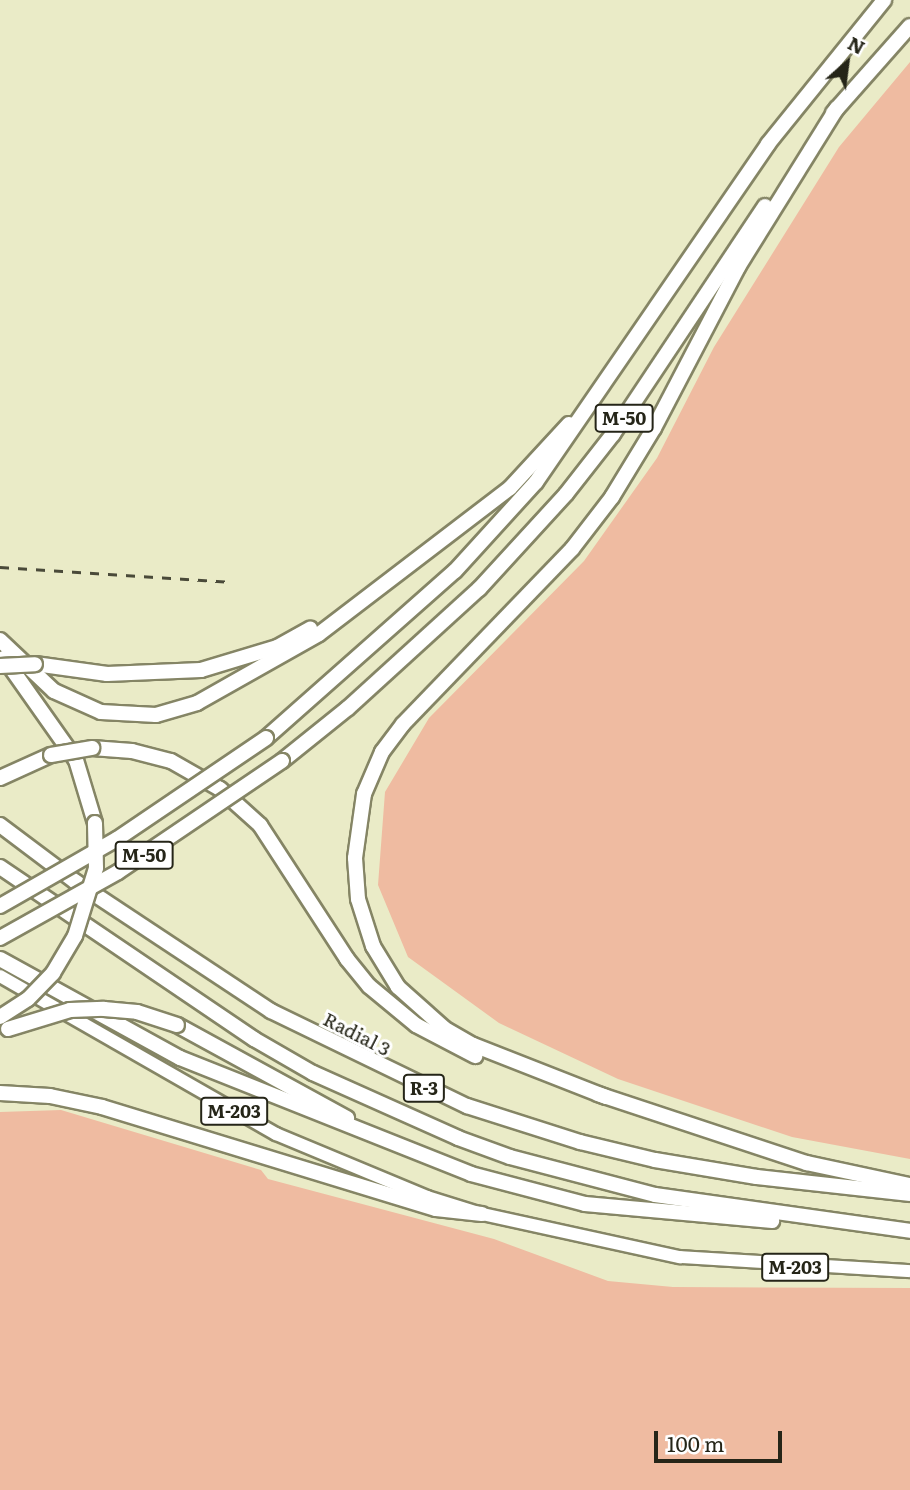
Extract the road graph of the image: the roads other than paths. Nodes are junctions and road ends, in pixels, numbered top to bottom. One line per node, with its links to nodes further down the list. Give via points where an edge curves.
1 (884, 0): 4 (highway, M-50, via 768,144)
2 (910, 26): 3 (highway, M-50)
3 (837, 108): 13 (highway, M-50, bridge, via 747,231 613,434 566,494 479,589 282,761 118,872); 18 (highway, via 738,267 654,428 612,497 564,558 403,724 382,752 364,794 355,858 358,900 373,946 398,987 444,1028 473,1045)
4 (595, 399): 5 (highway, via 510,488); 12 (highway, M-50, bridge, via 536,482 455,571 266,738 117,839)
5 (345, 610): 6 (highway, via 319,634 246,679 156,715 101,712 79,705 37,679); 8 (highway, bridge, via 277,647 201,670 107,674 35,664)
6 (0, 640)
7 (0, 652): 16 (highway, bridge, via 76,760 94,823 96,868 75,936 53,973)
8 (0, 666)
9 (1, 777): 18 (highway, bridge, via 51,755 92,748 132,751 171,761 243,808 277,847 347,959 369,986 416,1025 506,1068)
10 (0, 825): 20 (highway, Radial 3 / R-3, via 76,882 271,1011 467,1106 655,1160)
11 (0, 867): 23 (highway, R-3, via 254,1039 313,1073 458,1138 655,1195)
12 (0, 906)
13 (0, 938)
14 (0, 959): 21 (highway, via 180,1058 414,1154 526,1191)
15 (0, 976): 22 (main road, M-203, via 276,1134 374,1178)
16 (3, 1026): 21 (highway, bridge, via 70,1010 137,1012 177,1025 332,1112 416,1149 527,1188)
17 (0, 1093): 22 (highway, via 50,1096 102,1107 436,1209)
18 (607, 1097): 19 (highway, via 807,1163)
19 (910, 1185)
20 (910, 1194)
21 (643, 1212): 23 (highway)
22 (482, 1214): 24 (main road, M-203, via 680,1257)
23 (910, 1231)
24 (910, 1271)

